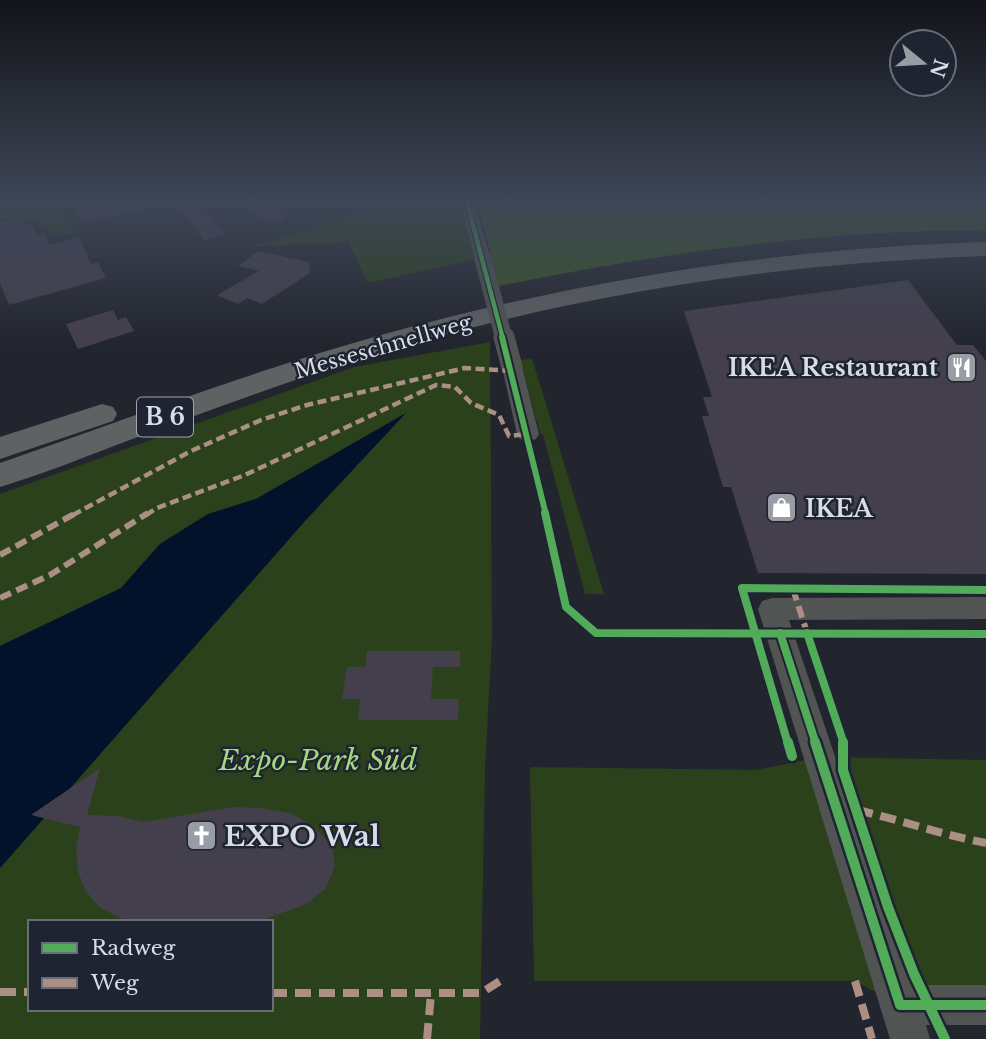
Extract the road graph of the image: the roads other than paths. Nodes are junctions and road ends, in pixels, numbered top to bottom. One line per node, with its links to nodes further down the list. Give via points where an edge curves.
1 (481, 250): 6 (street, bridge)
2 (750, 250): 7 (highway, Messeschnellweg / B 6, via 628,267 447,306 313,343)
3 (954, 250): 5 (highway, Messeschnellweg / B 6, via 774,264 568,297 435,330)
4 (416, 352): 5 (highway)
5 (267, 381): 8 (highway, Messeschnellweg / B 6)
6 (528, 434)
7 (0, 448)
8 (0, 475)
9 (986, 608): 11 (street, via 772,609)
10 (986, 1005): 11 (street)
11 (905, 1022)

